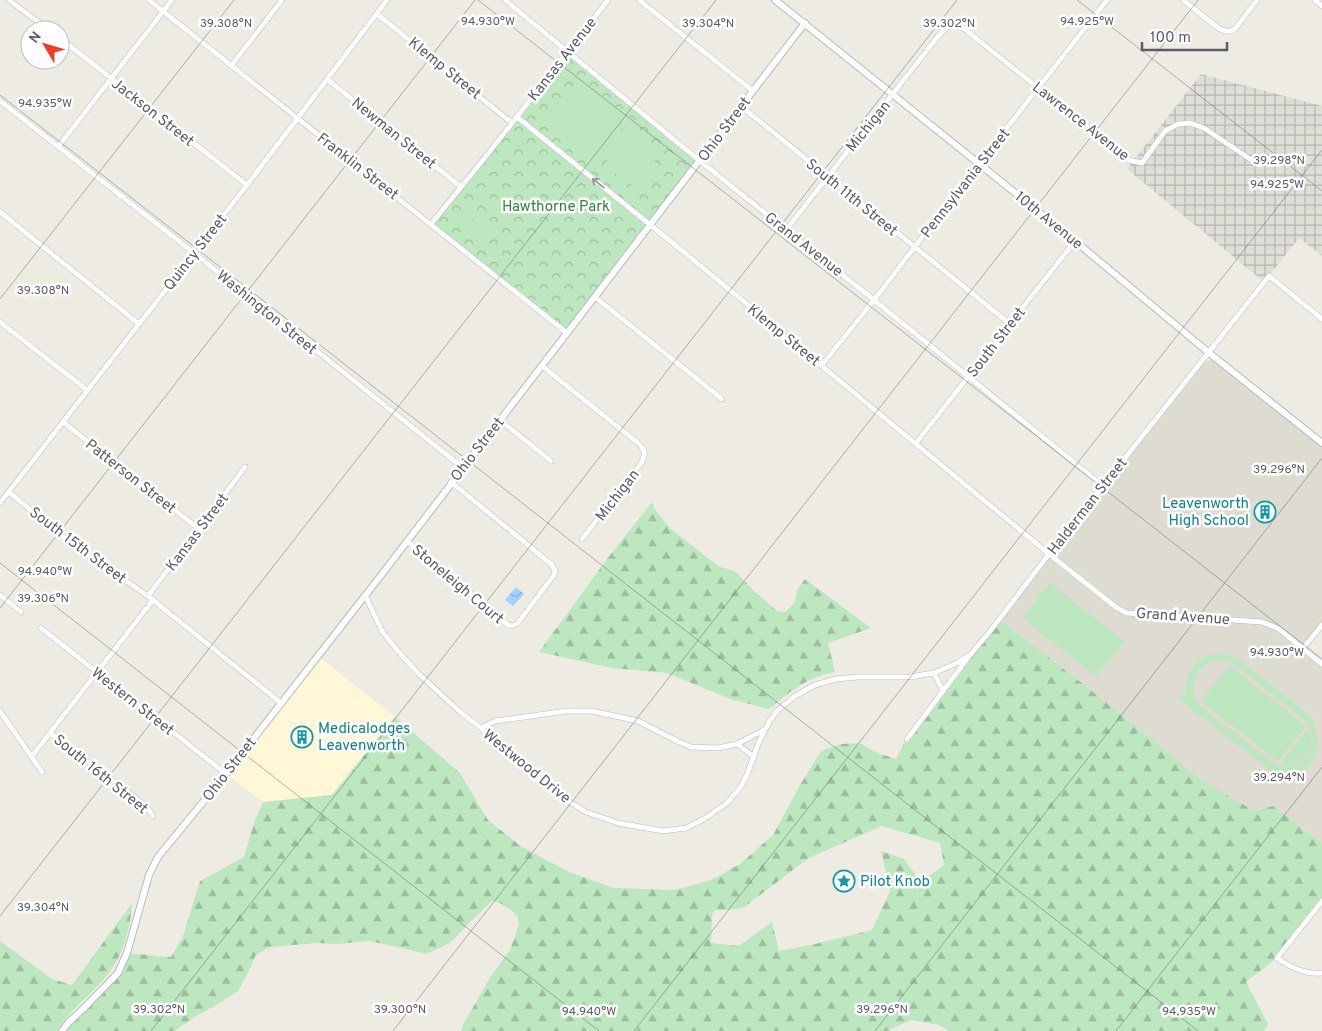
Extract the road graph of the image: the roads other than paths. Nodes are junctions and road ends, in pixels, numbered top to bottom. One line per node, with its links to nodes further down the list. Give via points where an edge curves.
1 (9, 0): 17 (street)
2 (149, 0): 15 (street, Franklin Street)
3 (172, 0): 15 (street)
4 (282, 0): 22 (street)
5 (387, 0): 16 (street, Quincy Street)
6 (505, 0): 21 (street, Grand Avenue)
7 (608, 0): 21 (street, Kansas Avenue)
8 (639, 0): 26 (street)
9 (776, 0): 18 (street, 10th Avenue)
10 (1107, 0): 25 (street, Pennsylvania Street)
11 (1183, 0): 12 (street, via 1218,28 1230,32)
12 (1257, 0)
13 (1315, 0): 14 (street)
14 (1322, 6)
15 (164, 11): 22 (street, Franklin Street); 23 (street)
16 (377, 14): 24 (street, Quincy Street); 32 (street, Klemp Street)
17 (36, 20)
18 (805, 23): 26 (street, Ohio Street); 27 (street, 10th Avenue)
19 (952, 25): 25 (street, Lawrence Avenue, via 967,31); 27 (street, Michigan, via 939,35)
20 (70, 46): 23 (street, Jackson Street)
21 (568, 52): 30 (street, Kansas Avenue); 34 (street, Grand Avenue)
22 (231, 66): 31 (street, Franklin Street)
23 (111, 78): 33 (street); 38 (street, Jackson Street)
24 (328, 80): 31 (street, Quincy Street); 39 (street, Newman Street)
25 (1039, 88): 35 (street, Pennsylvania Street); 36 (street, Lawrence Avenue, via 1128,160 1142,162 1165,131 1178,124 1190,123 1204,128)
26 (753, 92): 29 (street, Ohio Street)
27 (893, 95): 35 (street, 10th Avenue); 37 (street, Michigan)
28 (0, 101): 33 (street, Washington Street)
29 (742, 106): 34 (street, Ohio Street); 37 (street, South 11th Street)
30 (516, 117): 32 (street); 42 (street, Klemp Street, one-way to 30)
31 (298, 118): 38 (street, Quincy Street); 41 (street, Franklin Street)
32 (512, 123): 39 (street)
33 (58, 147): 46 (street, Washington Street)
34 (700, 161): 42 (street, Ohio Street); 43 (street, Grand Avenue)
35 (979, 164): 44 (street, 10th Avenue); 45 (street, Pennsylvania Street)
36 (1259, 165)
37 (828, 177): 43 (street, Michigan); 45 (street, South 11th Street)
38 (247, 185): 46 (street, Quincy Street)
39 (461, 187): 41 (street)
40 (0, 212): 51 (street)
41 (430, 224): 53 (street, Franklin Street)
42 (650, 225): 47 (street, Ohio Street); 55 (street, Klemp Street)
43 (786, 230): 48 (street, Grand Avenue)
44 (1075, 241): 52 (street, South Street); 54 (street, 10th Avenue)
45 (915, 247): 48 (street, Pennsylvania Street); 52 (street, South 11th Street)
46 (194, 253): 51 (street, Quincy Street); 66 (street, Washington Street)
47 (595, 297): 53 (street, Ohio Street); 59 (street)
48 (874, 300): 55 (street, Pennsylvania Street); 57 (street, Grand Avenue)
49 (1322, 319): 54 (street, Halderman Street, via 1269,276)
50 (0, 322): 58 (street)
51 (139, 324): 58 (street, Quincy Street)
52 (1010, 324): 57 (street, South Street)
53 (567, 333): 56 (street, Ohio Street)
54 (1208, 352): 63 (street, 10th Avenue); 68 (street, Halderman Street)
55 (822, 365): 62 (street, Klemp Street)
56 (542, 366): 60 (street, Ohio Street); 72 (street, Michigan, via 644,448 642,462)
57 (969, 377): 62 (street, South Street); 68 (street, Grand Avenue)
58 (88, 390): 61 (street, Quincy Street)
59 (722, 399)
60 (500, 420): 64 (street); 66 (street, Ohio Street)
61 (63, 422): 69 (street, Quincy Street); 71 (street, Patterson Street)
62 (916, 443): 74 (street, Klemp Street)
63 (1322, 443)
64 (550, 461)
65 (245, 467): 71 (street, Kansas Street)
66 (462, 468): 67 (street, Ohio Street)
67 (451, 482): 73 (street, Ohio Street); 73 (street, Stoneleigh Court, via 551,564 554,575 517,624 512,626)
68 (1103, 486): 74 (street, Halderman Street)
69 (9, 492): 70 (street, Quincy Street); 77 (street, South 15th Street, via 69,542)
70 (0, 503)
71 (199, 529): 77 (street, Kansas Street)
72 (582, 539)
73 (407, 541): 76 (street, Ohio Street)
74 (1049, 554): 81 (street, Grand Avenue, via 1117,608 1127,612 1262,622 1279,629); 82 (street, Halderman Street)
75 (0, 596): 78 (street)
76 (365, 596): 87 (street, Ohio Street); 89 (street, Westwood Drive, via 382,631 396,649 418,673)
77 (151, 598): 84 (street, Kansas Street); 87 (street, South 15th Street)
78 (21, 612)
79 (1322, 625): 81 (street)
80 (41, 628): 84 (street, Western Street)
81 (1303, 648): 83 (street, Grand Avenue)
82 (970, 655): 85 (street, Westwood Drive); 86 (street, Halderman Street)
83 (1322, 664)
84 (97, 672): 91 (street, Kansas Street); 97 (street, Western Street)
85 (934, 673): 86 (street); 90 (street, Westwood Drive, via 910,677 836,679 815,685 777,711)
86 (943, 691): 92 (street, Halderman Street)
87 (281, 703): 97 (street, Ohio Street)
88 (0, 711): 94 (street, South 16th Street)
89 (481, 728): 93 (street, via 495,721 567,711 592,711 638,721 691,747 718,748); 95 (street, Westwood Drive, via 559,795 586,812 618,824 658,830 686,828 727,803 748,775)
90 (764, 730): 93 (street); 95 (street, Westwood Drive)
91 (50, 732): 94 (street, Kansas Street); 98 (street, South 16th Street, via 146,806)
92 (907, 739)
93 (737, 744): 95 (street)
94 (32, 756): 96 (street, South 16th Street)
95 (754, 757)
96 (42, 772)
97 (226, 774): 101 (street, Ohio Street, via 158,857 148,875 127,953 118,973)
98 (152, 816)
99 (1322, 901): 100 (street, via 1277,958 1289,967)
100 (1322, 973)
101 (62, 1031)

